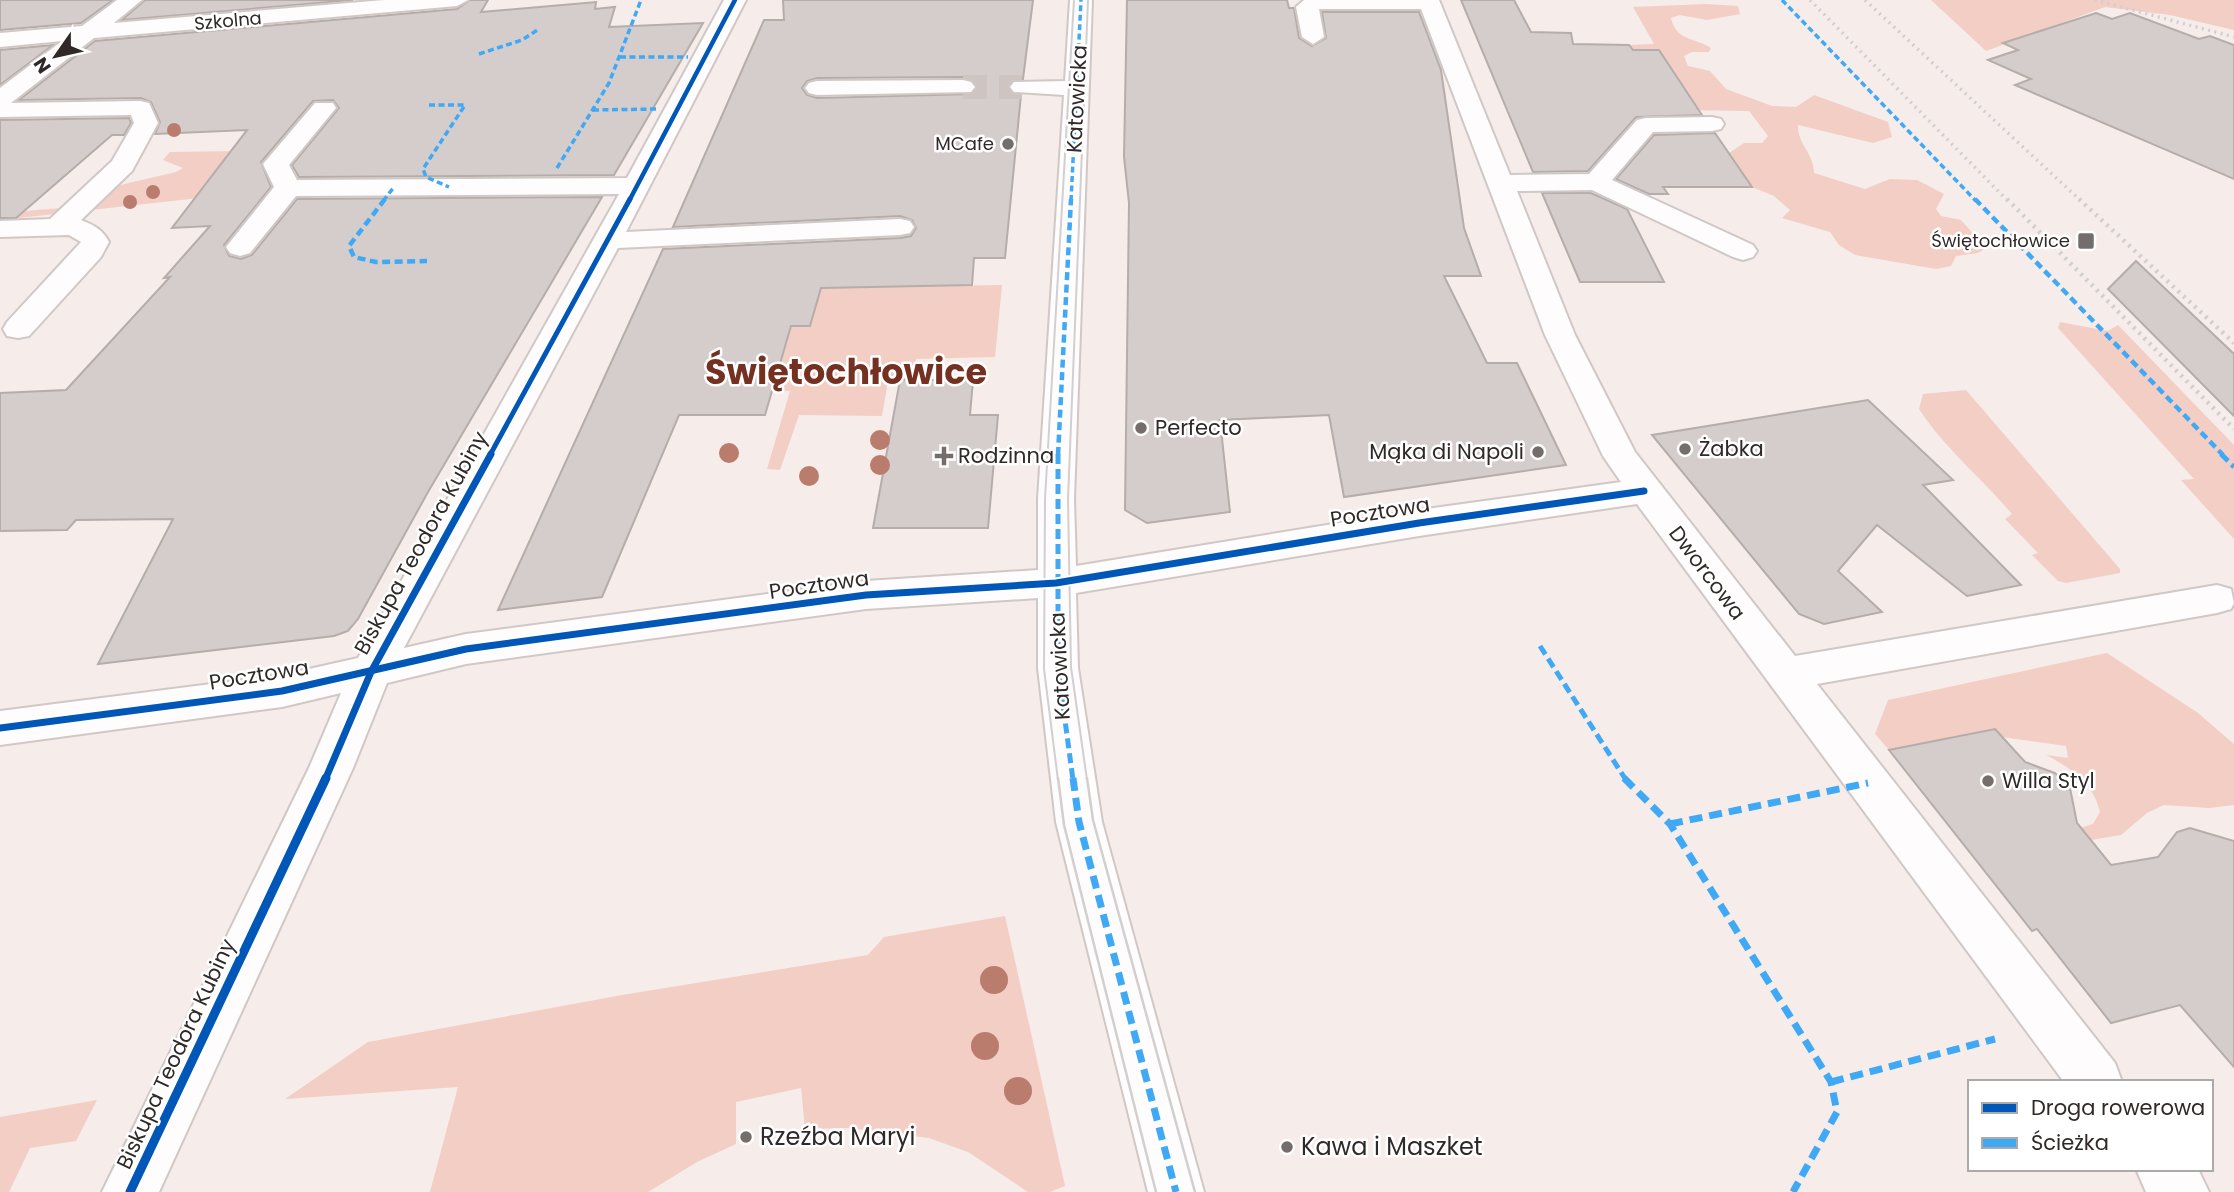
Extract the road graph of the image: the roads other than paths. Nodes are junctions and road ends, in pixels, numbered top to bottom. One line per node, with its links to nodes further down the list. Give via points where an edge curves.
1 (131, 0): 6 (street)
2 (457, 0): 6 (street, Szkolna)
3 (736, 0): 19 (street, Biskupa Teodora Kubiny)
4 (1081, 0): 12 (street, Katowicka)
5 (1429, 1): 7 (street, via 1315,4 1307,7); 18 (street, Dworcowa)
6 (83, 34): 8 (street, Szkolna); 13 (street)
7 (1313, 37)
8 (0, 40)
9 (962, 87): 11 (street)
10 (1022, 87): 12 (street)
11 (817, 88)
12 (1077, 88): 29 (street, Katowicka, via 1056,499)
13 (0, 99)
14 (324, 108): 20 (street, via 276,164)
15 (0, 110): 21 (street, via 141,108 146,123 123,165)
16 (1712, 124): 17 (street, via 1646,125)
17 (1596, 182): 18 (street); 26 (street)
18 (1500, 183): 28 (street, Dworcowa, via 1583,386 1619,456)
19 (635, 186): 20 (street); 24 (street, Biskupa Teodora Kubiny)
20 (288, 188): 25 (street)
21 (58, 227): 23 (street); 27 (street, via 74,227 93,236 91,251)
22 (900, 228): 24 (street)
23 (0, 229)
24 (607, 240): 31 (street, Biskupa Teodora Kubiny)
25 (240, 247)
26 (1743, 251)
27 (18, 329)
28 (1644, 491): 29 (street, Pocztowa); 32 (street, Dworcowa)
29 (1056, 583): 31 (street, Pocztowa, via 866,595 466,649); 37 (street, Katowicka, via 1058,668 1079,822)
30 (2217, 599): 32 (street)
31 (371, 672): 33 (street, Pocztowa, via 282,691); 36 (street, Biskupa Teodora Kubiny, via 331,768)
32 (1784, 674): 34 (street, Dworcowa)
33 (0, 728)
34 (2094, 1080)
35 (2164, 1171): 38 (street)
36 (130, 1192)
37 (1176, 1192)
38 (2180, 1192)

